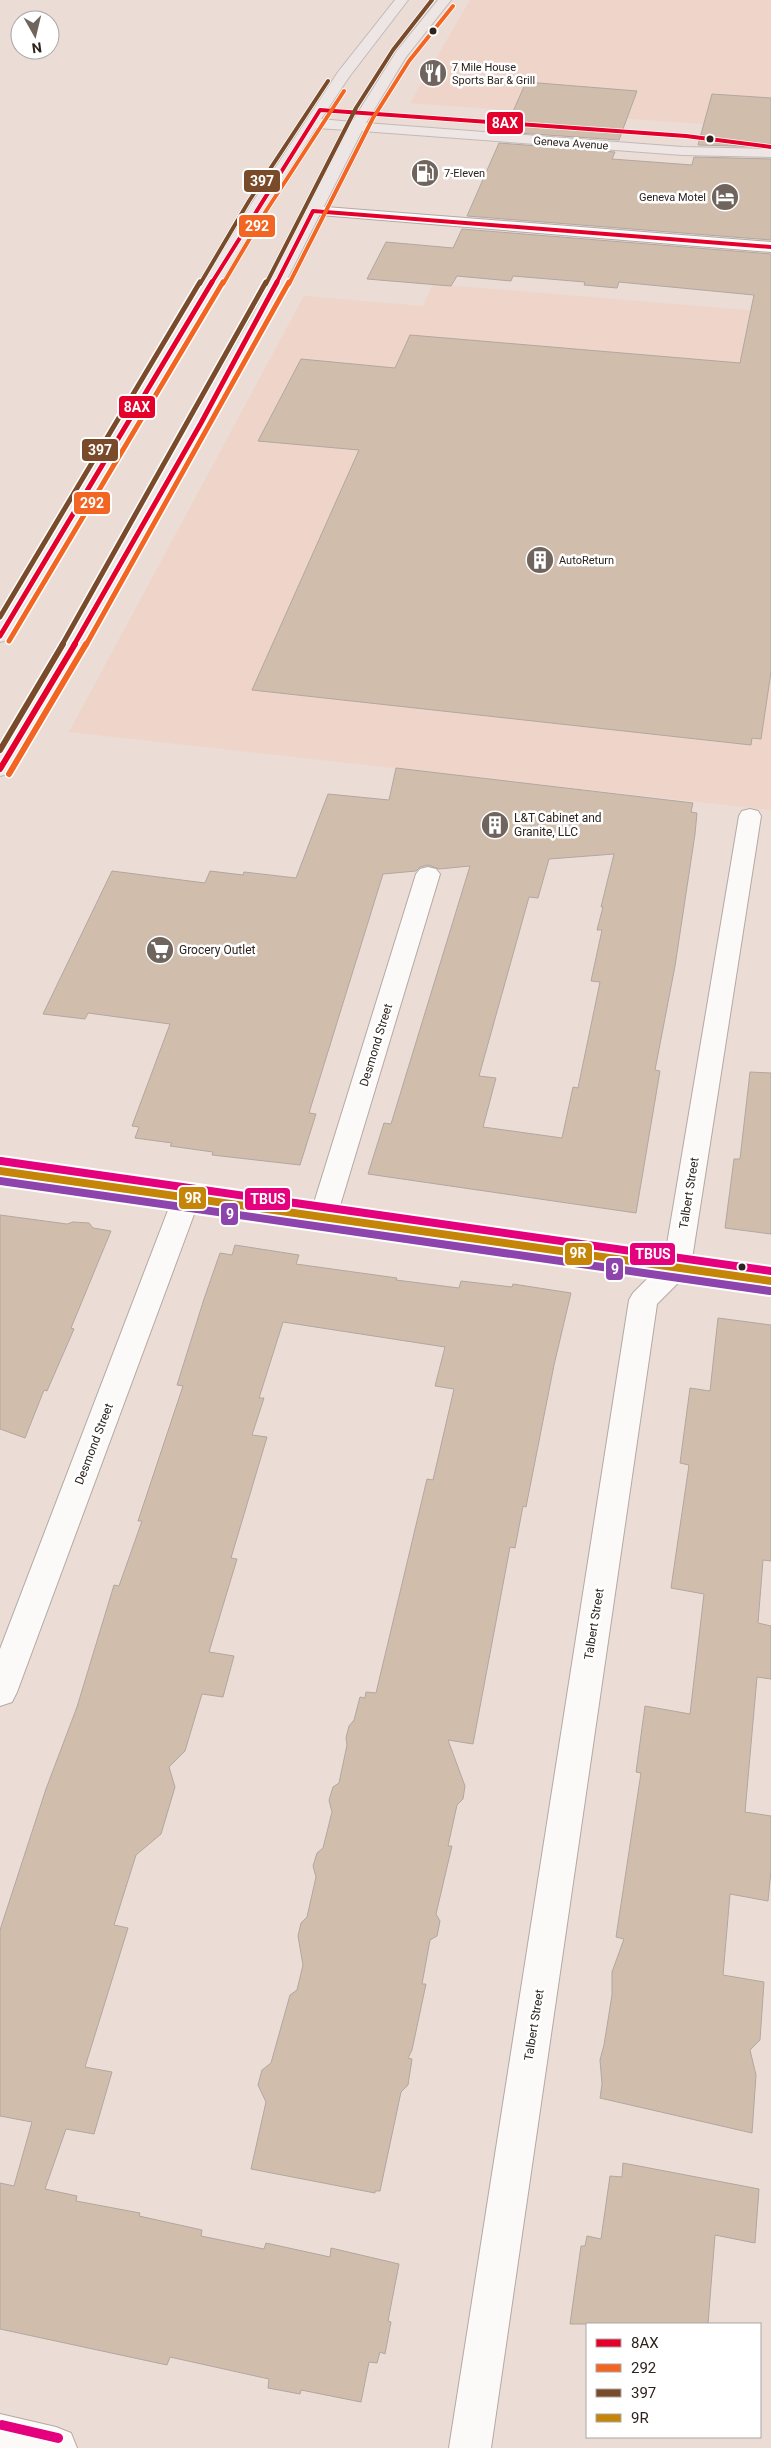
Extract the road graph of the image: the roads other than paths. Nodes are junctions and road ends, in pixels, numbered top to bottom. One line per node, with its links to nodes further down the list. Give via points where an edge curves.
1 (402, 0): 3 (main road, via 354,59)
2 (445, 0): 4 (main road, via 401,54)
3 (320, 110): 4 (main road, Geneva Avenue); 5 (main road)
4 (364, 113): 6 (main road); 7 (main road, Geneva Avenue, via 686,136)
5 (312, 124): 6 (main road, Geneva Avenue); 11 (main road, via 258,206)
6 (357, 127): 8 (main road, Geneva Avenue, via 682,151); 9 (main road)
7 (771, 147)
8 (771, 154)
9 (313, 211): 10 (street); 12 (main road, via 262,311 63,664)
10 (771, 247)
11 (0, 636)
12 (0, 769)
13 (750, 816): 18 (street, Talbert Street)
14 (428, 874): 17 (street, Desmond Street)
15 (0, 1171): 16 (street)
16 (187, 1196): 17 (street); 20 (street, Desmond Street)
17 (323, 1216): 18 (street)
18 (677, 1267): 19 (street); 23 (street, Talbert Street, via 643,1300)
19 (771, 1281)
20 (0, 1692)
21 (0, 2435): 22 (street)
22 (56, 2448)
23 (470, 2448)

